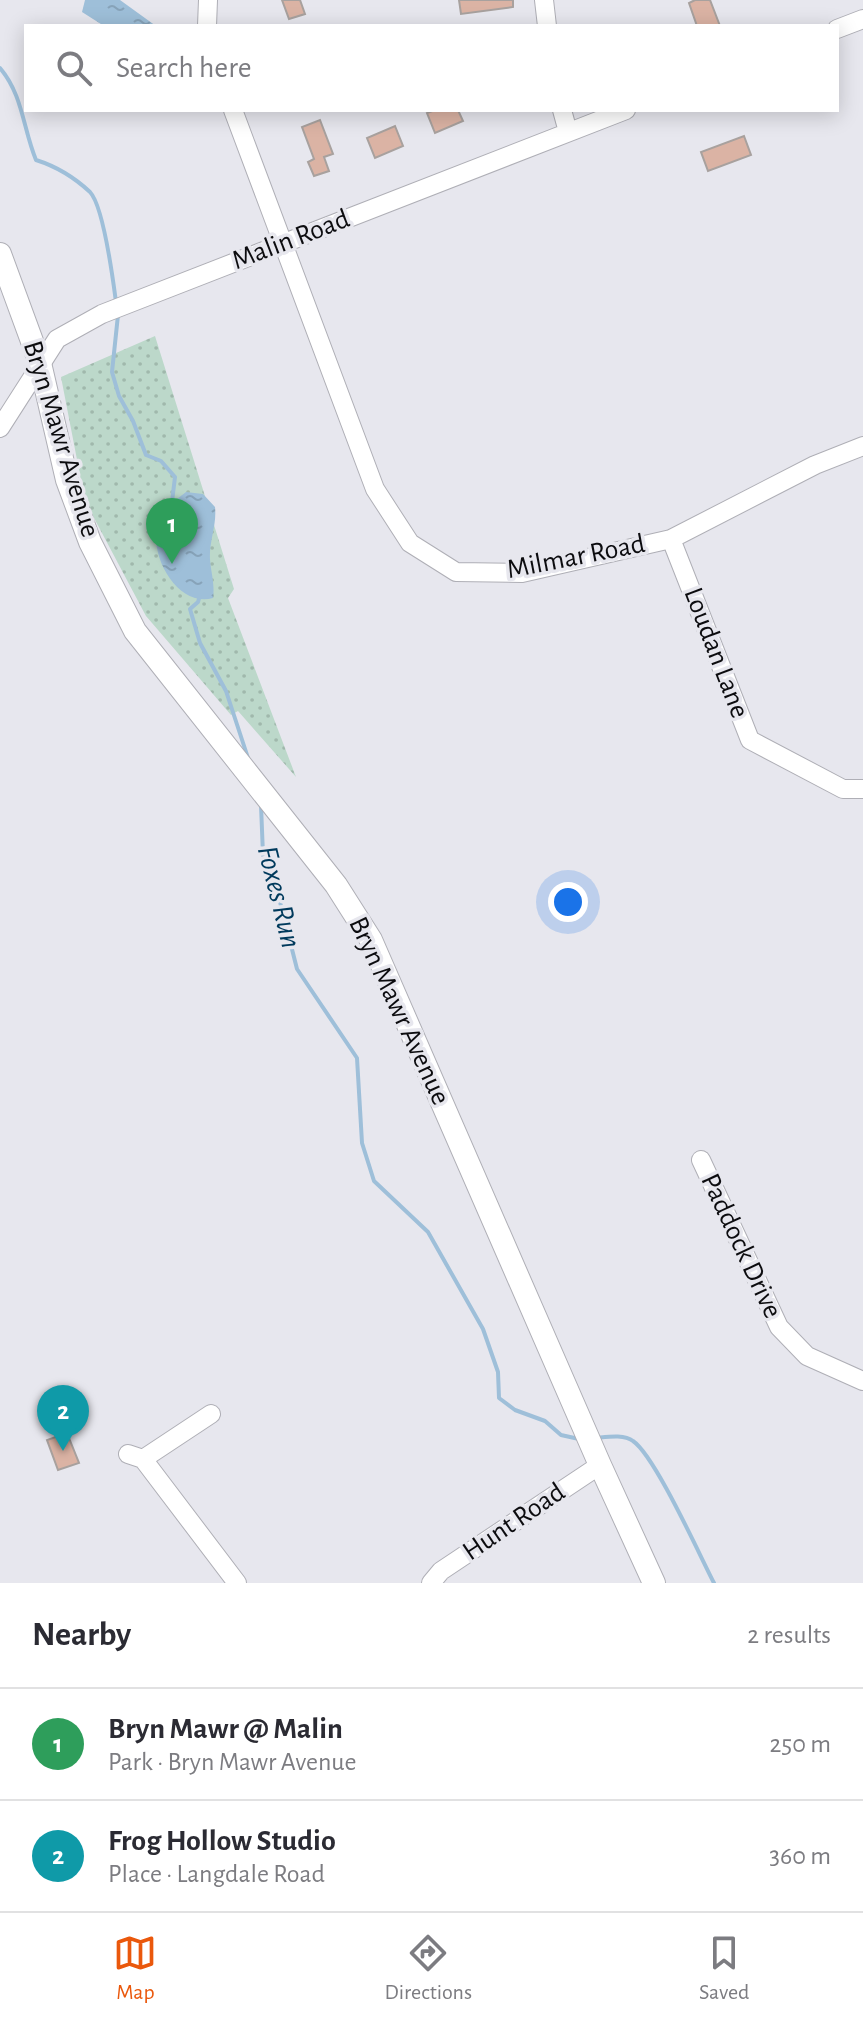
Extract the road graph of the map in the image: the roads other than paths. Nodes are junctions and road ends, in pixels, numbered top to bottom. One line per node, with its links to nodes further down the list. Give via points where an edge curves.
1 (208, 0): 4 (street)
2 (544, 0): 5 (street)
3 (863, 19): 6 (street)
4 (207, 24)
5 (547, 24)
6 (839, 28)
7 (234, 112): 11 (street, Milmar Road)
8 (563, 112): 10 (street)
9 (621, 112): 10 (street, Malin Road)
10 (568, 132): 11 (street, Malin Road)
11 (283, 243): 13 (street, Malin Road, via 117,308 57,339); 16 (street, Milmar Road, via 375,489 410,543 465,574 522,573)
12 (0, 254): 13 (main road, Bryn Mawr Avenue)
13 (40, 363): 14 (street, Malin Road); 21 (main road, Bryn Mawr Avenue, via 67,480 90,542 135,631 336,885 371,940)
14 (0, 428)
15 (863, 446): 16 (street, Milmar Road)
16 (671, 539): 17 (street, Loudan Lane, via 750,740 843,789)
17 (863, 789)
18 (701, 1160): 19 (street, Paddock Drive, via 779,1327 807,1356)
19 (863, 1381)
20 (211, 1414): 22 (street, via 136,1457)
21 (600, 1465): 23 (street, Hunt Road, via 441,1571); 24 (main road, Bryn Mawr Avenue)
22 (237, 1583)
23 (431, 1583)
24 (654, 1583)

